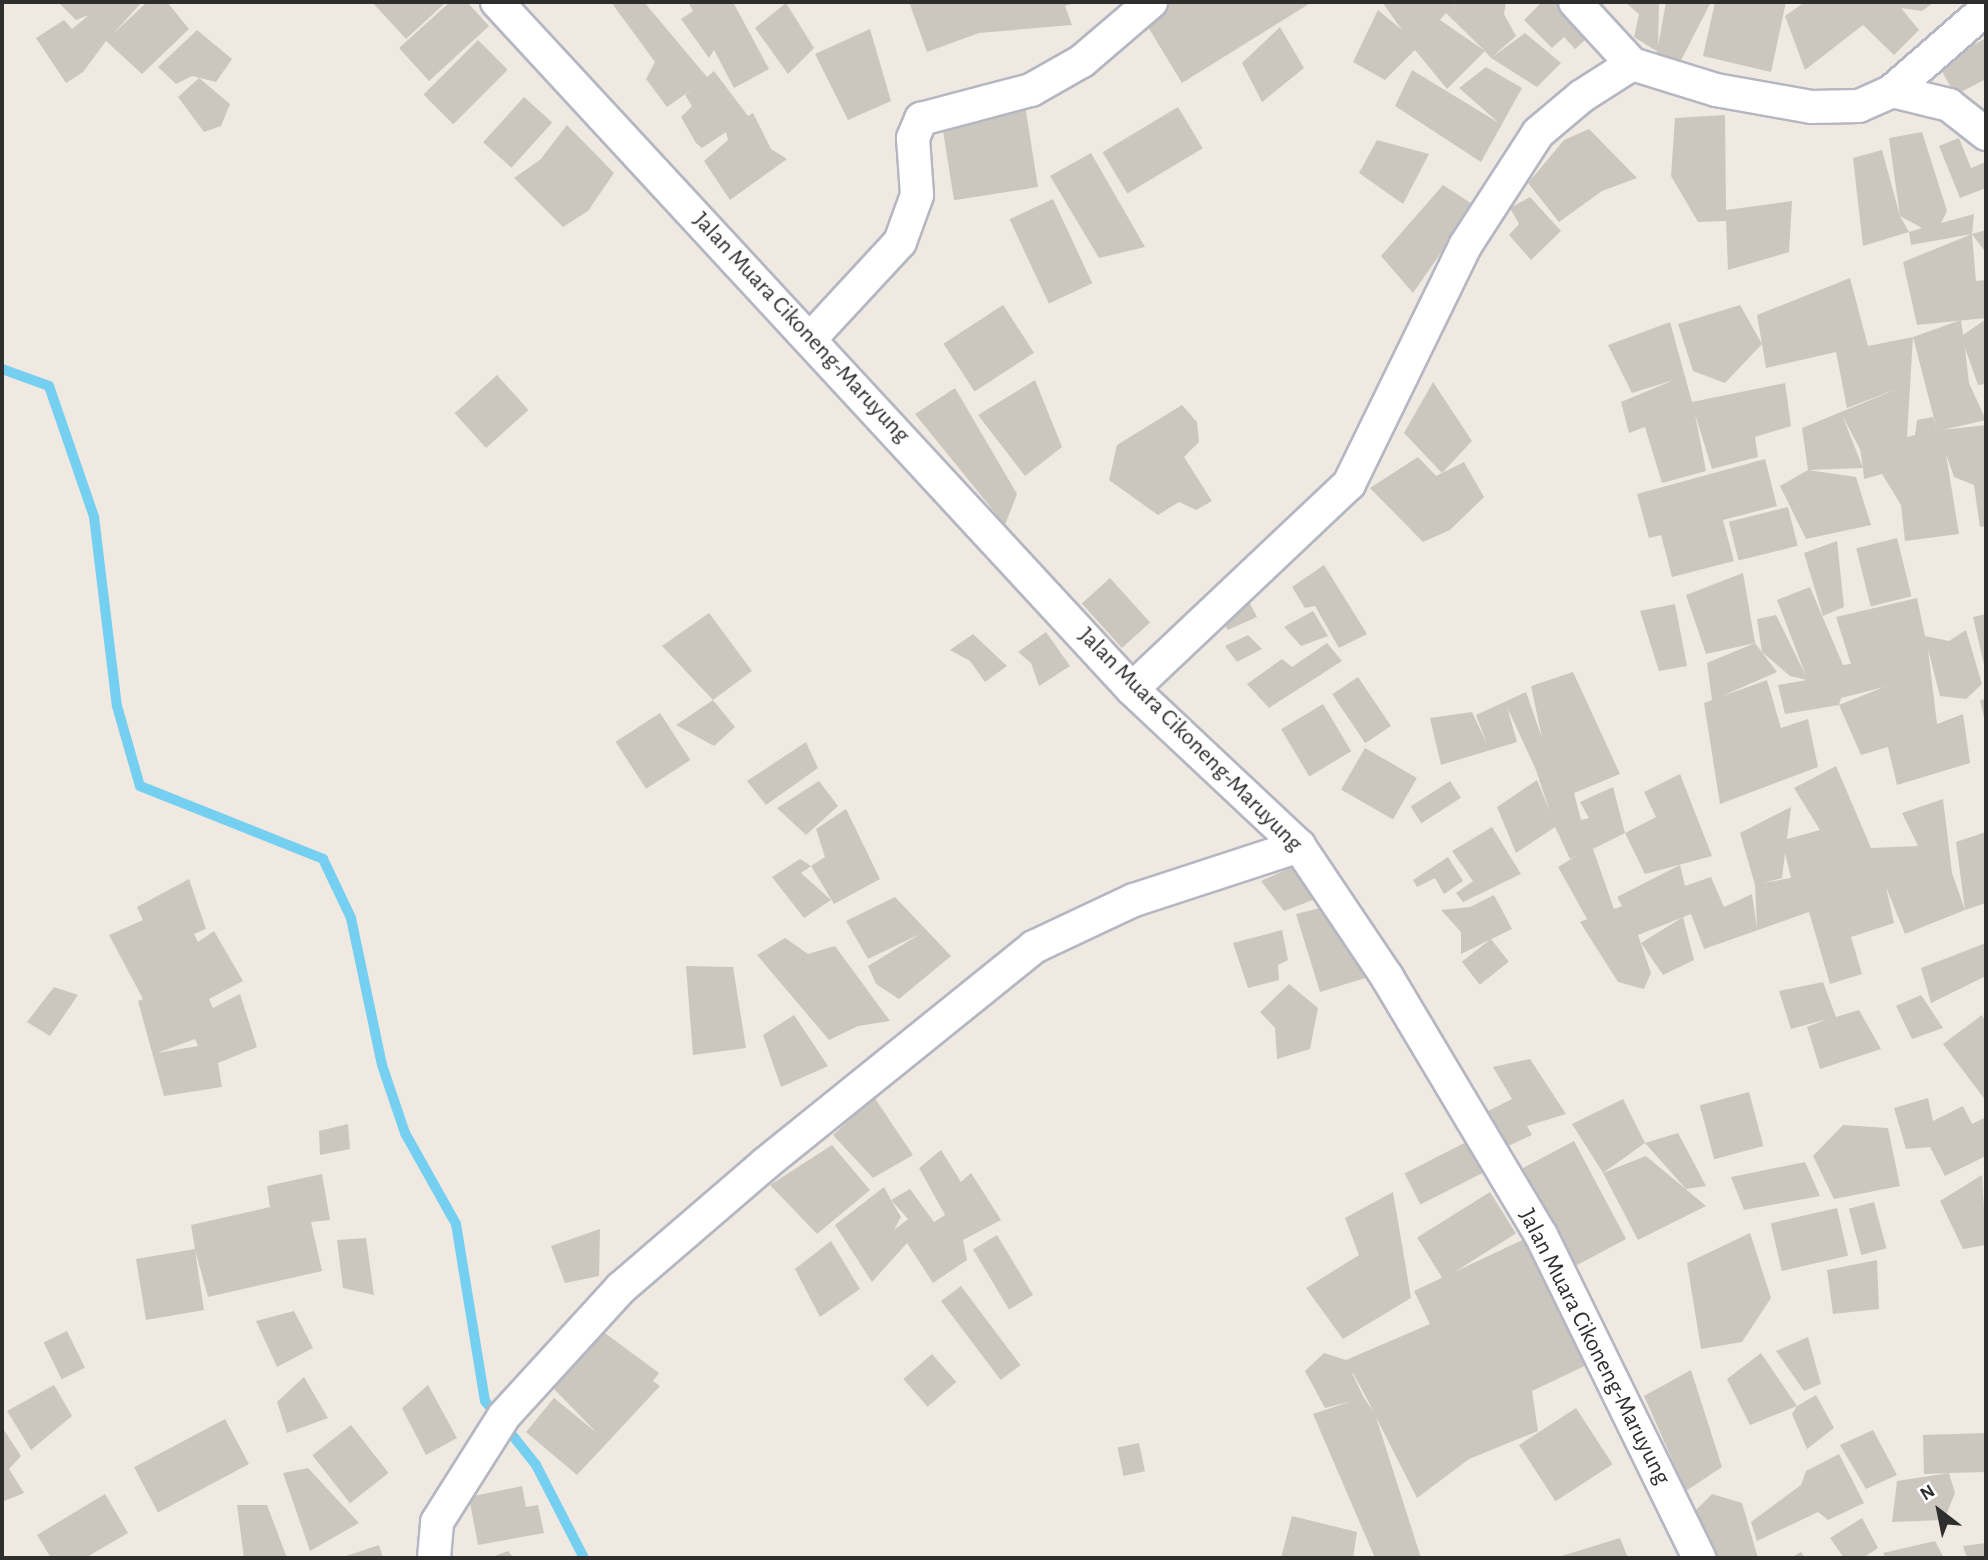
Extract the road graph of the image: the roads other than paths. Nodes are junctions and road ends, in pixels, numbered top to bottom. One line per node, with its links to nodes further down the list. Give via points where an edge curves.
1 (497, 2): 8 (street, Jalan Muara Cikoneng-Maruyung)
2 (1151, 2): 8 (street, via 1082,61 1042,85 921,119 913,138 917,195 900,242)
3 (1575, 2): 5 (street)
4 (1986, 9): 6 (street)
5 (1632, 64): 6 (street, via 1716,90 1811,107 1859,106); 9 (street, via 1538,133 1429,314 1349,484)
6 (1892, 91): 7 (street, via 1949,105)
7 (1986, 134)
8 (812, 337): 9 (street, Jalan Muara Cikoneng-Maruyung)
9 (1132, 690): 10 (street, Jalan Muara Cikoneng-Maruyung)
10 (1299, 846): 11 (street, via 1134,900 1034,947 765,1164 621,1288 504,1416 437,1522); 12 (street, Jalan Muara Cikoneng-Maruyung, via 1362,936 1541,1235)
11 (433, 1558)
12 (1699, 1558)

